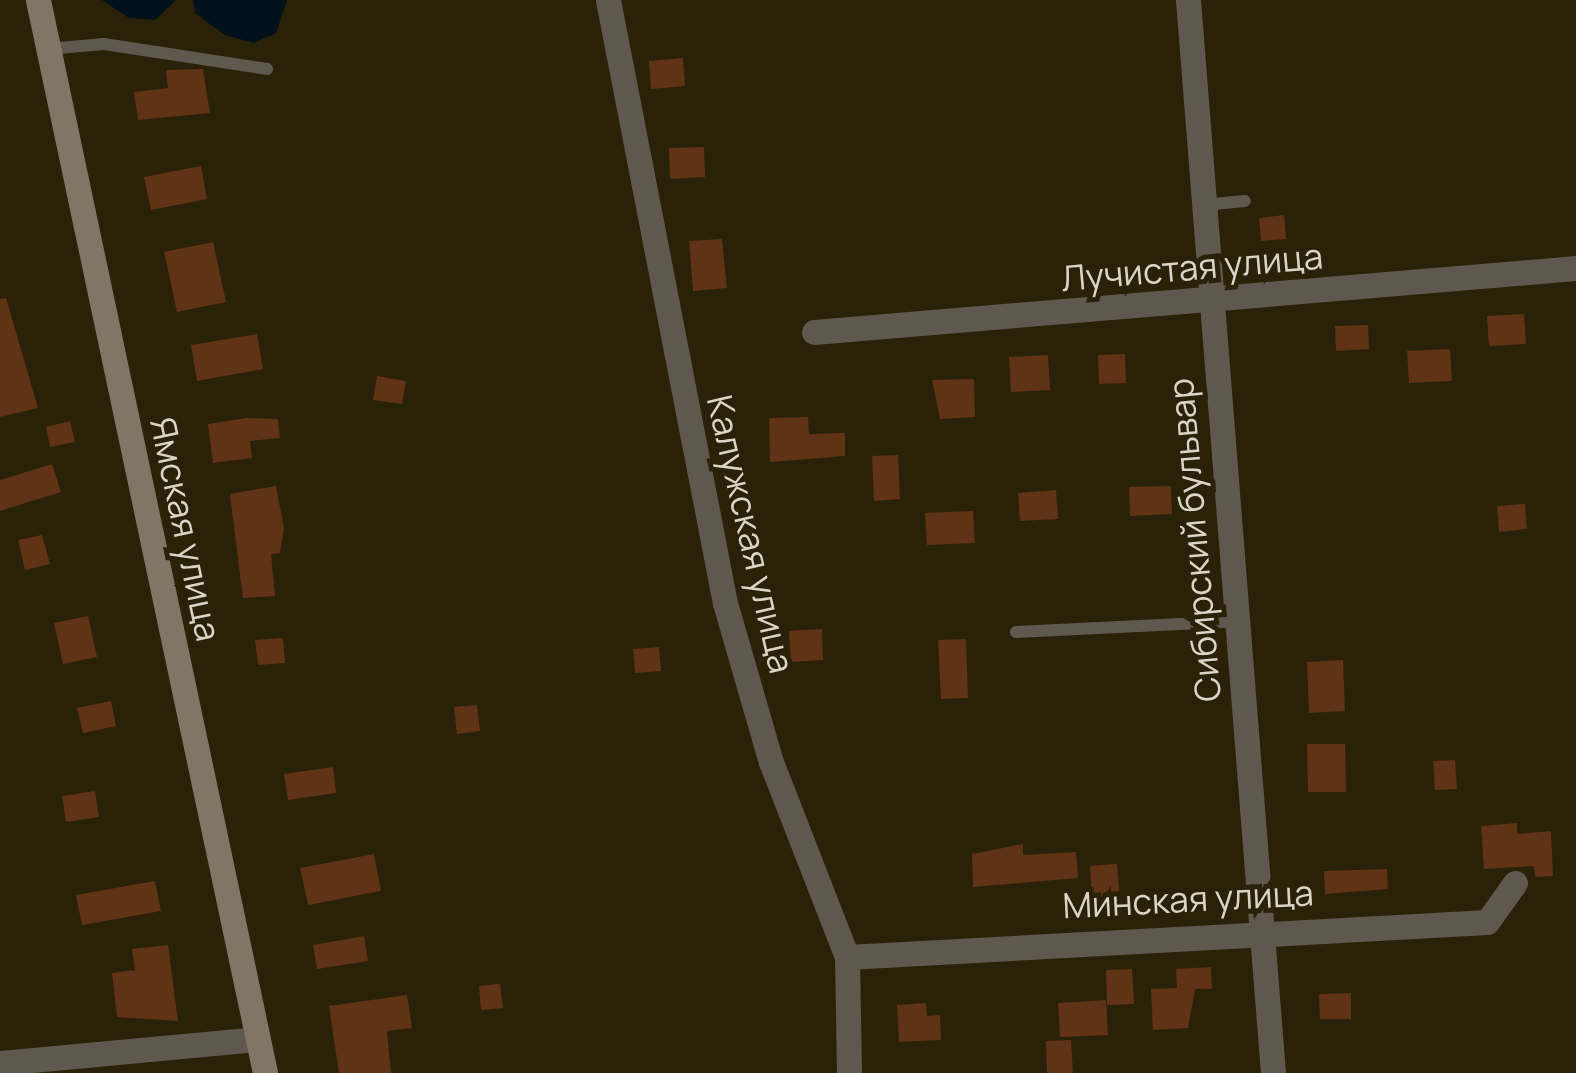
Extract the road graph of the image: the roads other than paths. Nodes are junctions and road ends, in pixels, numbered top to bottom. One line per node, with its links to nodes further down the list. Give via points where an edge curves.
1 (38, 0): 4 (main road, Ямская улица)
2 (608, 0): 15 (street, Калужская улица, via 725,603 770,762)
3 (1188, 0): 7 (street, Сибирский бульвар)
4 (48, 49): 5 (lane, via 104,44); 16 (main road, Ямская улица)
5 (267, 69)
6 (1246, 202): 7 (lane)
7 (1202, 205): 9 (street, Сибирский бульвар)
8 (1576, 268): 9 (street, Лучистая улица)
9 (1209, 302): 10 (street, Лучистая улица); 11 (street, Сибирский бульвар)
10 (814, 332)
11 (1237, 621): 12 (lane); 14 (street, Сибирский бульвар)
12 (1016, 632)
13 (1515, 883): 14 (street, Минская улица, via 1487,922)
14 (1264, 927): 15 (street, Минская улица); 20 (street, Сибирский бульвар)
15 (847, 957): 19 (street, Калужская улица)
16 (258, 1039): 17 (street); 18 (main road, Ямская улица)
17 (0, 1062)
18 (265, 1073)
19 (849, 1073)
20 (1272, 1073)

